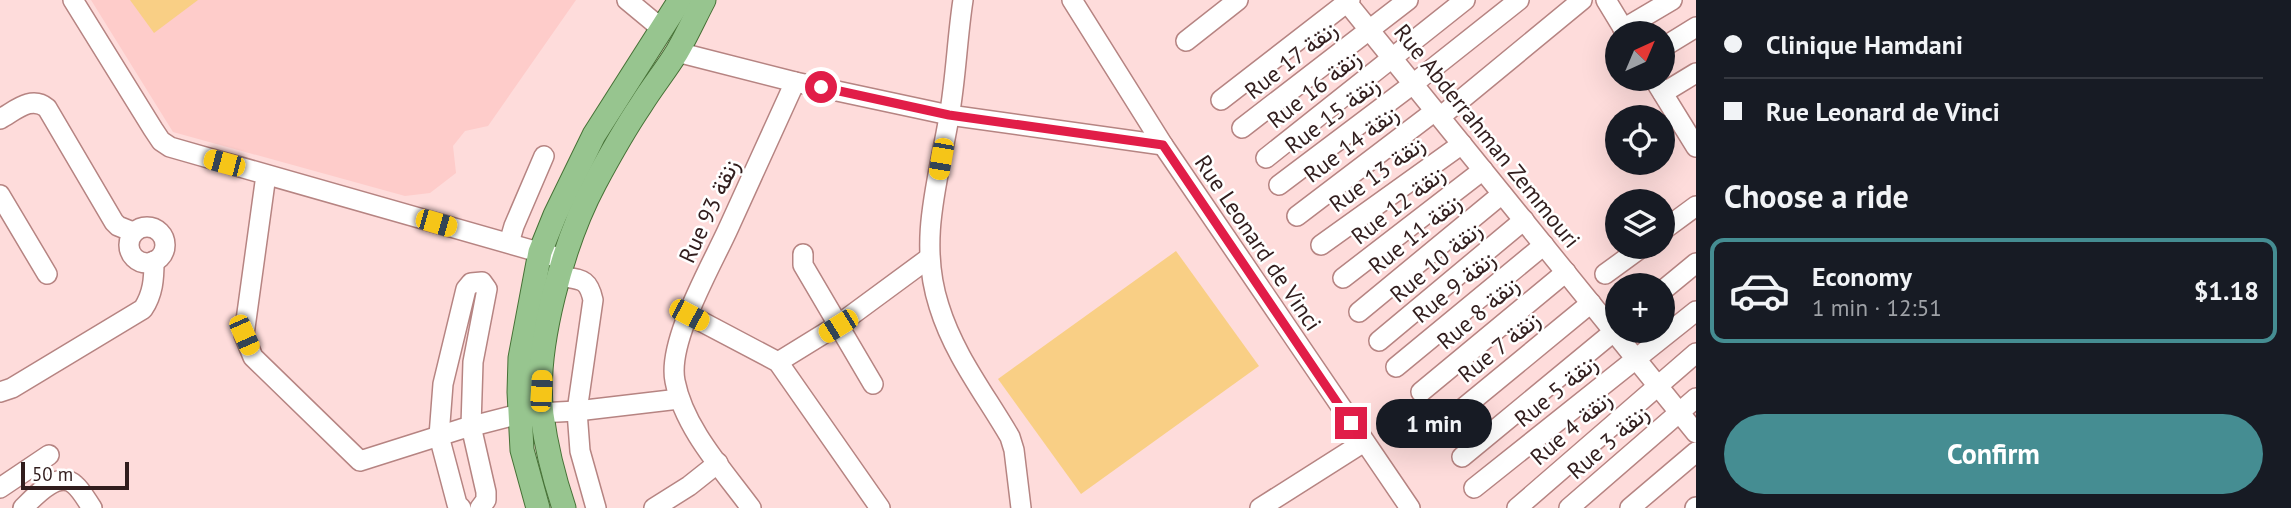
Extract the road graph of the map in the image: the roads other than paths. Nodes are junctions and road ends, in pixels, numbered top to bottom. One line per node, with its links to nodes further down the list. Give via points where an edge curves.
1 (73, 0): 41 (street, via 161,141 182,152)
2 (627, 0): 18 (street)
3 (680, 0): 18 (main road)
4 (704, 0): 22 (main road)
5 (1072, 0): 36 (street, Rue Leonard de Vinci)
6 (1238, 0): 21 (street)
7 (1408, 0): 19 (street, Rue 17 زنقة)
8 (1465, 0): 23 (street, Rue 16 زنقة)
9 (1519, 0): 27 (street, Rue 15 زنقة)
10 (1582, 0): 30 (street, Rue 14 زنقة)
11 (1606, 0): 15 (street)
12 (1672, 0): 16 (street)
13 (1347, 1): 19 (street, Rue Abderrahman Zemmouri); 29 (street)
14 (958, 2): 31 (street)
15 (1619, 21)
16 (1640, 21)
17 (1696, 27): 20 (street)
18 (662, 29): 53 (main road, via 594,135)
19 (1369, 30): 23 (street, Rue Abderrahman Zemmouri); 34 (street, Rue 17 زنقة)
20 (1675, 40)
21 (1186, 41)
22 (677, 52): 26 (street); 59 (main road, via 599,176)
23 (1392, 58): 27 (street, Rue Abderrahman Zemmouri); 39 (street, Rue 16 زنقة)
24 (1696, 73): 25 (street)
25 (1675, 80)
26 (795, 82): 31 (street); 68 (street, Rue 93 زنقة)
27 (1413, 84): 30 (street, Rue Abderrahman Zemmouri); 42 (street, Rue 15 زنقة)
28 (1663, 91): 33 (street)
29 (1221, 100)
30 (1438, 114): 35 (street, Rue Abderrahman Zemmouri); 46 (street, Rue 14 زنقة)
31 (949, 115): 36 (street); 55 (street, via 933,201)
32 (0, 120): 49 (street, via 33,102 47,108 114,222)
33 (1689, 120): 37 (street)
34 (1242, 128)
35 (1462, 144): 40 (street, Rue Abderrahman Zemmouri); 51 (street, Rue 13 زنقة)
36 (1163, 145): 92 (street, Rue Leonard de Vinci)
37 (1696, 147)
38 (544, 156): 50 (street)
39 (1266, 158)
40 (1483, 170): 43 (street, Rue Abderrahman Zemmouri); 63 (street, Rue 12 زنقة)
41 (266, 175): 50 (street); 91 (street, via 244,335 253,357 360,461)
42 (1279, 185)
43 (1502, 194): 47 (street, Rue Abderrahman Zemmouri); 67 (street, Rue 11 زنقة)
44 (0, 195): 62 (street)
45 (1696, 206): 48 (street)
46 (1297, 216)
47 (1524, 220): 52 (street, Rue Abderrahman Zemmouri); 72 (street, Rue 10 زنقة)
48 (1675, 221)
49 (133, 232): 57 (street, via 128,244 132,255 142,262); 57 (street, via 149,226 163,236 165,248)
50 (509, 243): 53 (street)
51 (1321, 244)
52 (1544, 245): 60 (street, Rue Abderrahman Zemmouri); 77 (street, Rue 9 زنقة)
53 (540, 252): 59 (street); 86 (main road, via 520,358)
54 (803, 254): 70 (street, via 803,265)
55 (929, 258): 70 (street); 109 (street, via 949,332 1010,437)
56 (1626, 259): 61 (street)
57 (154, 261): 80 (street, via 150,296 142,309)
58 (1696, 263): 64 (street)
59 (561, 268): 84 (street, via 586,282 593,300); 87 (main road, via 546,332)
60 (1566, 272): 65 (street, Rue Abderrahman Zemmouri); 81 (street, Rue 8 زنقة)
61 (1606, 273)
62 (47, 274)
63 (1343, 278)
64 (1675, 280)
65 (1591, 303): 69 (street, Rue Abderrahman Zemmouri); 89 (street, Rue 7 زنقة)
66 (1696, 311): 75 (street, Rue 5 زنقة)
67 (1359, 312)
68 (689, 315): 76 (street); 83 (street, Rue 93 زنقة, via 675,357)
69 (1605, 319)
70 (838, 326): 76 (street); 78 (street)
71 (1605, 338): 95 (street)
72 (1379, 341)
73 (1625, 343): 75 (street, Rue Abderrahman Zemmouri)
74 (1696, 353): 79 (street, Rue 4 زنقة)
75 (1636, 358): 79 (street, Rue Abderrahman Zemmouri); 98 (street, Rue 5 زنقة)
76 (778, 362): 108 (street)
77 (1396, 367)
78 (873, 384)
79 (1658, 386): 85 (street, Rue Abderrahman Zemmouri); 112 (street, Rue 4 زنقة)
80 (0, 392)
81 (1421, 392)
82 (1696, 398): 85 (street, Rue 3 زنقة)
83 (679, 399): 84 (street); 96 (street, Rue 93 زنقة)
84 (577, 411): 87 (street); 105 (street, via 580,451)
85 (1679, 412): 90 (street, Rue Abderrahman Zemmouri); 113 (street, Rue 3 زنقة)
86 (519, 414): 87 (street); 88 (street); 103 (main road, via 522,450)
87 (542, 414): 104 (main road)
88 (471, 426): 91 (street); 91 (street, via 473,362 487,289 482,282 471,283 462,302 443,384); 102 (street, via 486,492)
89 (1438, 428)
90 (1696, 433)
91 (439, 436): 101 (street)
92 (1364, 442): 110 (street); 111 (street, Rue Leonard de Vinci)
93 (1696, 452): 114 (street)
94 (49, 455): 97 (street)
95 (1462, 457)
96 (718, 463): 106 (street); 107 (street, Rue 93 زنقة)
97 (0, 488)
98 (1474, 488)
99 (23, 508): 100 (street, via 38,492 66,480 74,483)
100 (92, 508)
101 (461, 508)
102 (480, 508)
103 (538, 508)
104 (564, 508)
105 (596, 508)
106 (654, 508)
107 (751, 508)
108 (880, 508)
109 (1021, 508)
110 (1261, 508)
111 (1410, 508)
112 (1517, 508)
113 (1569, 508)
114 (1630, 508)

